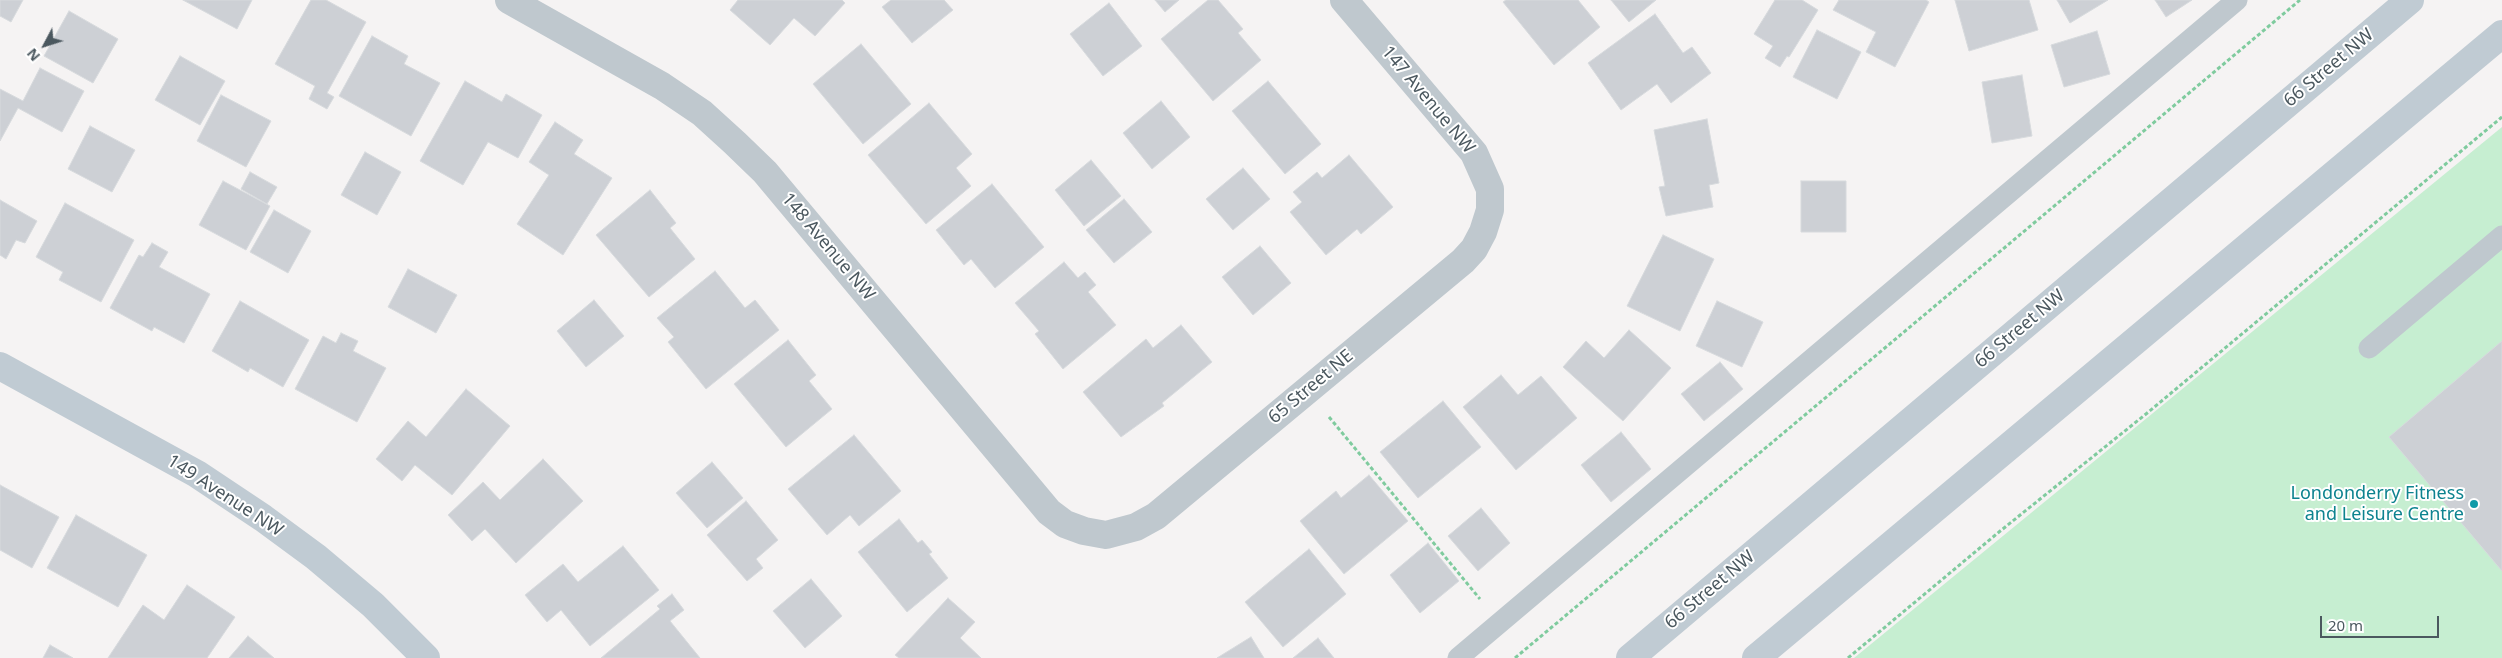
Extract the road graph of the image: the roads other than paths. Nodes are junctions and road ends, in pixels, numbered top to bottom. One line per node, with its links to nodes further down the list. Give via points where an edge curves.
1 (509, 0): 10 (street, 148 Avenue NW, via 662,86 702,113 765,172 1050,512 1065,524)
2 (1344, 0): 6 (street, 147 Avenue NW, via 1474,153 1490,189)
3 (2237, 0): 12 (lane)
4 (2410, 0): 13 (main road, 66 Street NW)
5 (2502, 34): 14 (main road)
6 (1490, 210): 10 (street, 65 Street NE, via 1474,249 1463,261 1156,516 1136,527)
7 (2502, 236): 8 (lane)
8 (2369, 348)
9 (0, 366): 11 (main road, 149 Avenue NW, via 197,474 263,518 373,605)
10 (1106, 535)
11 (426, 658)
12 (1458, 658)
13 (1630, 658)
14 (1756, 658)

